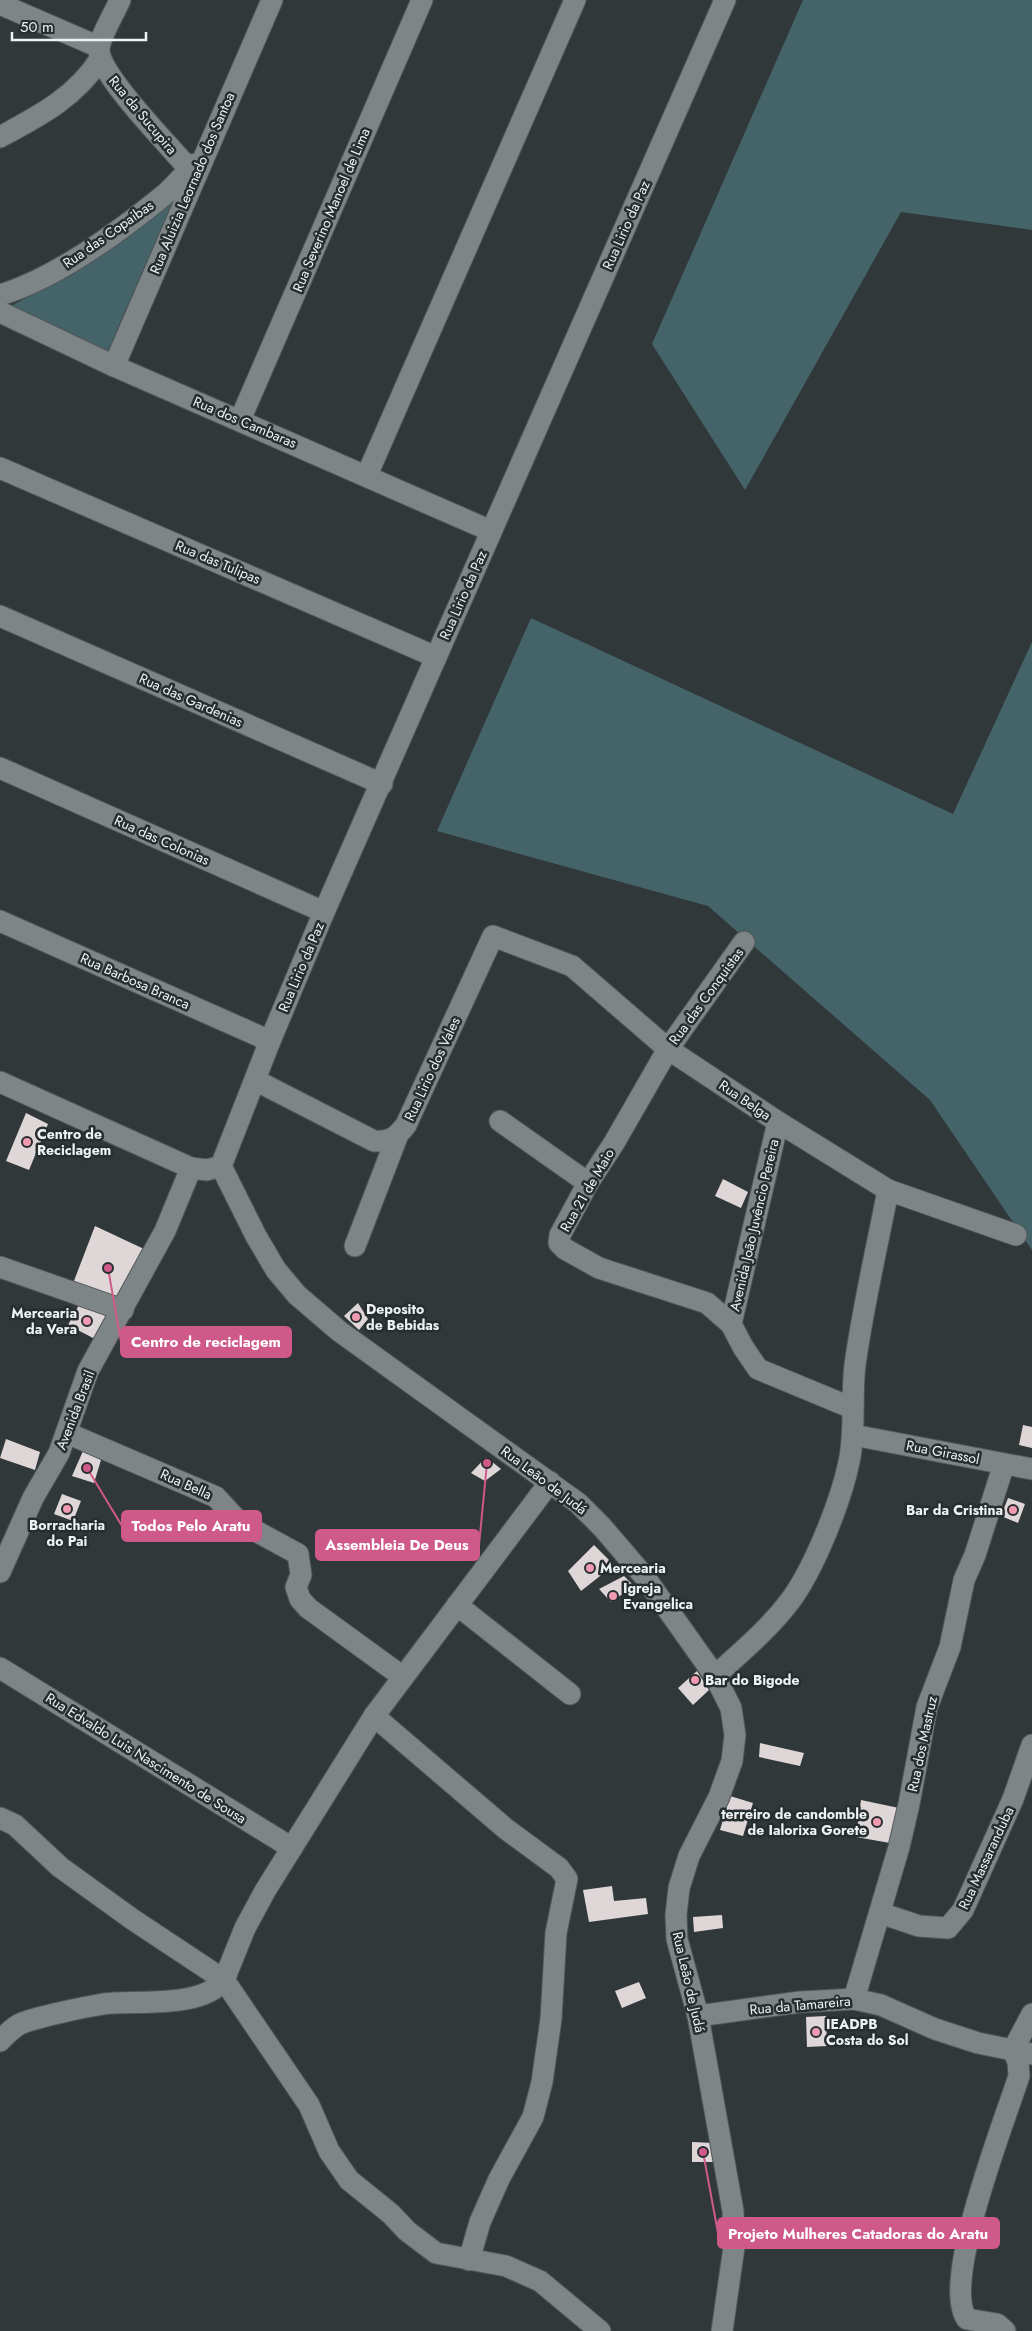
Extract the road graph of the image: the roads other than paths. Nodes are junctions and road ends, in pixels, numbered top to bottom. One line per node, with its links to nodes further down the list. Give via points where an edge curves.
1 (120, 0): 7 (street)
2 (272, 0): 9 (street, Rua Aluizia Leornado dos Santoa)
3 (422, 0): 13 (street, Rua Severino Manoel de Lima)
4 (575, 0): 15 (street)
5 (725, 0): 16 (street, Rua Lirio da Paz)
6 (0, 4): 7 (street)
7 (100, 53): 8 (street, via 89,76 75,91 42,115); 9 (street, Rua da Sucupira, via 106,71 118,87)
8 (0, 137)
9 (196, 162): 10 (street, Rua das Copaibas, via 164,195 113,234 50,273); 12 (street, Rua Aluizia Leornado dos Santoa)
10 (0, 295)
11 (0, 312): 12 (street, Rua dos Cambaras)
12 (114, 366): 13 (street, Rua dos Cambaras)
13 (240, 420): 15 (street, Rua dos Cambaras)
14 (0, 468): 18 (street, Rua das Tulipas)
15 (367, 475): 16 (street, Rua dos Cambaras)
16 (491, 531): 18 (street, Rua Lirio da Paz)
17 (0, 616): 20 (street, Rua das Gardenias)
18 (436, 657): 20 (street, Rua Lirio da Paz)
19 (0, 768): 21 (street, Rua das Colonias)
20 (382, 784): 21 (street, Rua Lirio da Paz)
21 (324, 912): 25 (street, Rua Lirio da Paz)
22 (0, 921): 25 (street, Rua Barbosa Branca)
23 (493, 936): 26 (street, Rua Belga, via 572,966); 31 (street, Rua Lirio dos Vales)
24 (744, 942): 26 (street, Rua das Conquistas)
25 (270, 1041): 27 (street, Rua Lirio da Paz)
26 (668, 1049): 30 (street, Rua Belga); 34 (street, Rua 21 de Maio, via 614,1144)
27 (255, 1080): 31 (street, Rua Lirio dos Vales, via 374,1141 388,1142); 32 (street, Rua Lirio da Paz)
28 (0, 1082): 33 (street)
29 (500, 1121): 34 (street)
30 (778, 1122): 35 (street, Rua Belga); 40 (street, Avenida João Juvêncio Pereira)
31 (398, 1137): 37 (street)
32 (221, 1166): 33 (street, via 207,1170); 46 (street, Rua Leão de Judá, via 276,1270 297,1295 339,1331)
33 (191, 1168): 39 (street, Avenida Brasil, via 165,1231)
34 (588, 1182): 40 (street, Rua 21 de Maio, via 560,1235 559,1242 565,1249 599,1268 707,1303)
35 (888, 1190): 36 (street, Rua Belga); 41 (street, via 855,1364)
36 (1016, 1235)
37 (355, 1246)
38 (0, 1268): 39 (street)
39 (123, 1310): 42 (street, Avenida Brasil, via 88,1371)
40 (732, 1324): 41 (street, Avenida João Juvêncio Pereira, via 758,1369)
41 (852, 1408): 43 (street)
42 (67, 1433): 47 (street, Avenida Brasil, via 16,1533); 51 (street, Rua Bella, via 216,1497 239,1522 298,1554 301,1576 296,1587 300,1599)
43 (853, 1435): 44 (street, Rua Girassol); 50 (street, via 838,1503 800,1585 768,1627)
44 (1004, 1464): 45 (street, Rua Girassol); 57 (street, Rua dos Mastruz, via 964,1580 950,1647 927,1707 909,1804)
45 (1032, 1469)
46 (550, 1482): 48 (street); 50 (street, Rua Leão de Judá, via 578,1503 644,1576)
47 (0, 1572)
48 (457, 1605): 51 (street); 52 (street)
49 (0, 1668): 56 (street, Rua Edvaldo Luis Nascimento de Sousa)
50 (715, 1676): 61 (street, Rua Leão de Judá, via 731,1708 735,1735 732,1762 689,1856 676,1915 677,1939)
51 (403, 1677): 53 (street)
52 (570, 1694)
53 (374, 1716): 56 (street); 64 (street, via 506,1829 559,1868 567,1879 556,1933 550,2028 533,2117 495,2187)
54 (1032, 1745): 57 (street, Rua Massaranduba, via 1013,1799 963,1910 948,1928 919,1926)
55 (0, 1818): 58 (street, via 15,1825 60,1867)
56 (292, 1848): 58 (street, via 245,1928)
57 (880, 1913): 59 (street, Rua dos Mastruz)
58 (222, 1984): 62 (street, via 185,2000 102,2004 43,2018 21,2024); 64 (street, via 308,2105 329,2151 348,2180 436,2253)
59 (854, 1999): 61 (street, Rua da Tamareira, via 800,2002); 63 (street, Rua da Tamareira, via 881,2005 935,2030)
60 (1032, 2014): 63 (street)
61 (698, 2016): 66 (street, Rua Leão de Judá, via 733,2211 734,2247)
62 (0, 2041)
63 (1023, 2052): 67 (street, via 1018,2062 1019,2076 972,2218 962,2279 962,2312 967,2320 997,2324)
64 (469, 2260): 65 (street, via 506,2266 540,2281)
65 (600, 2331)
66 (722, 2331)
67 (1005, 2331)

